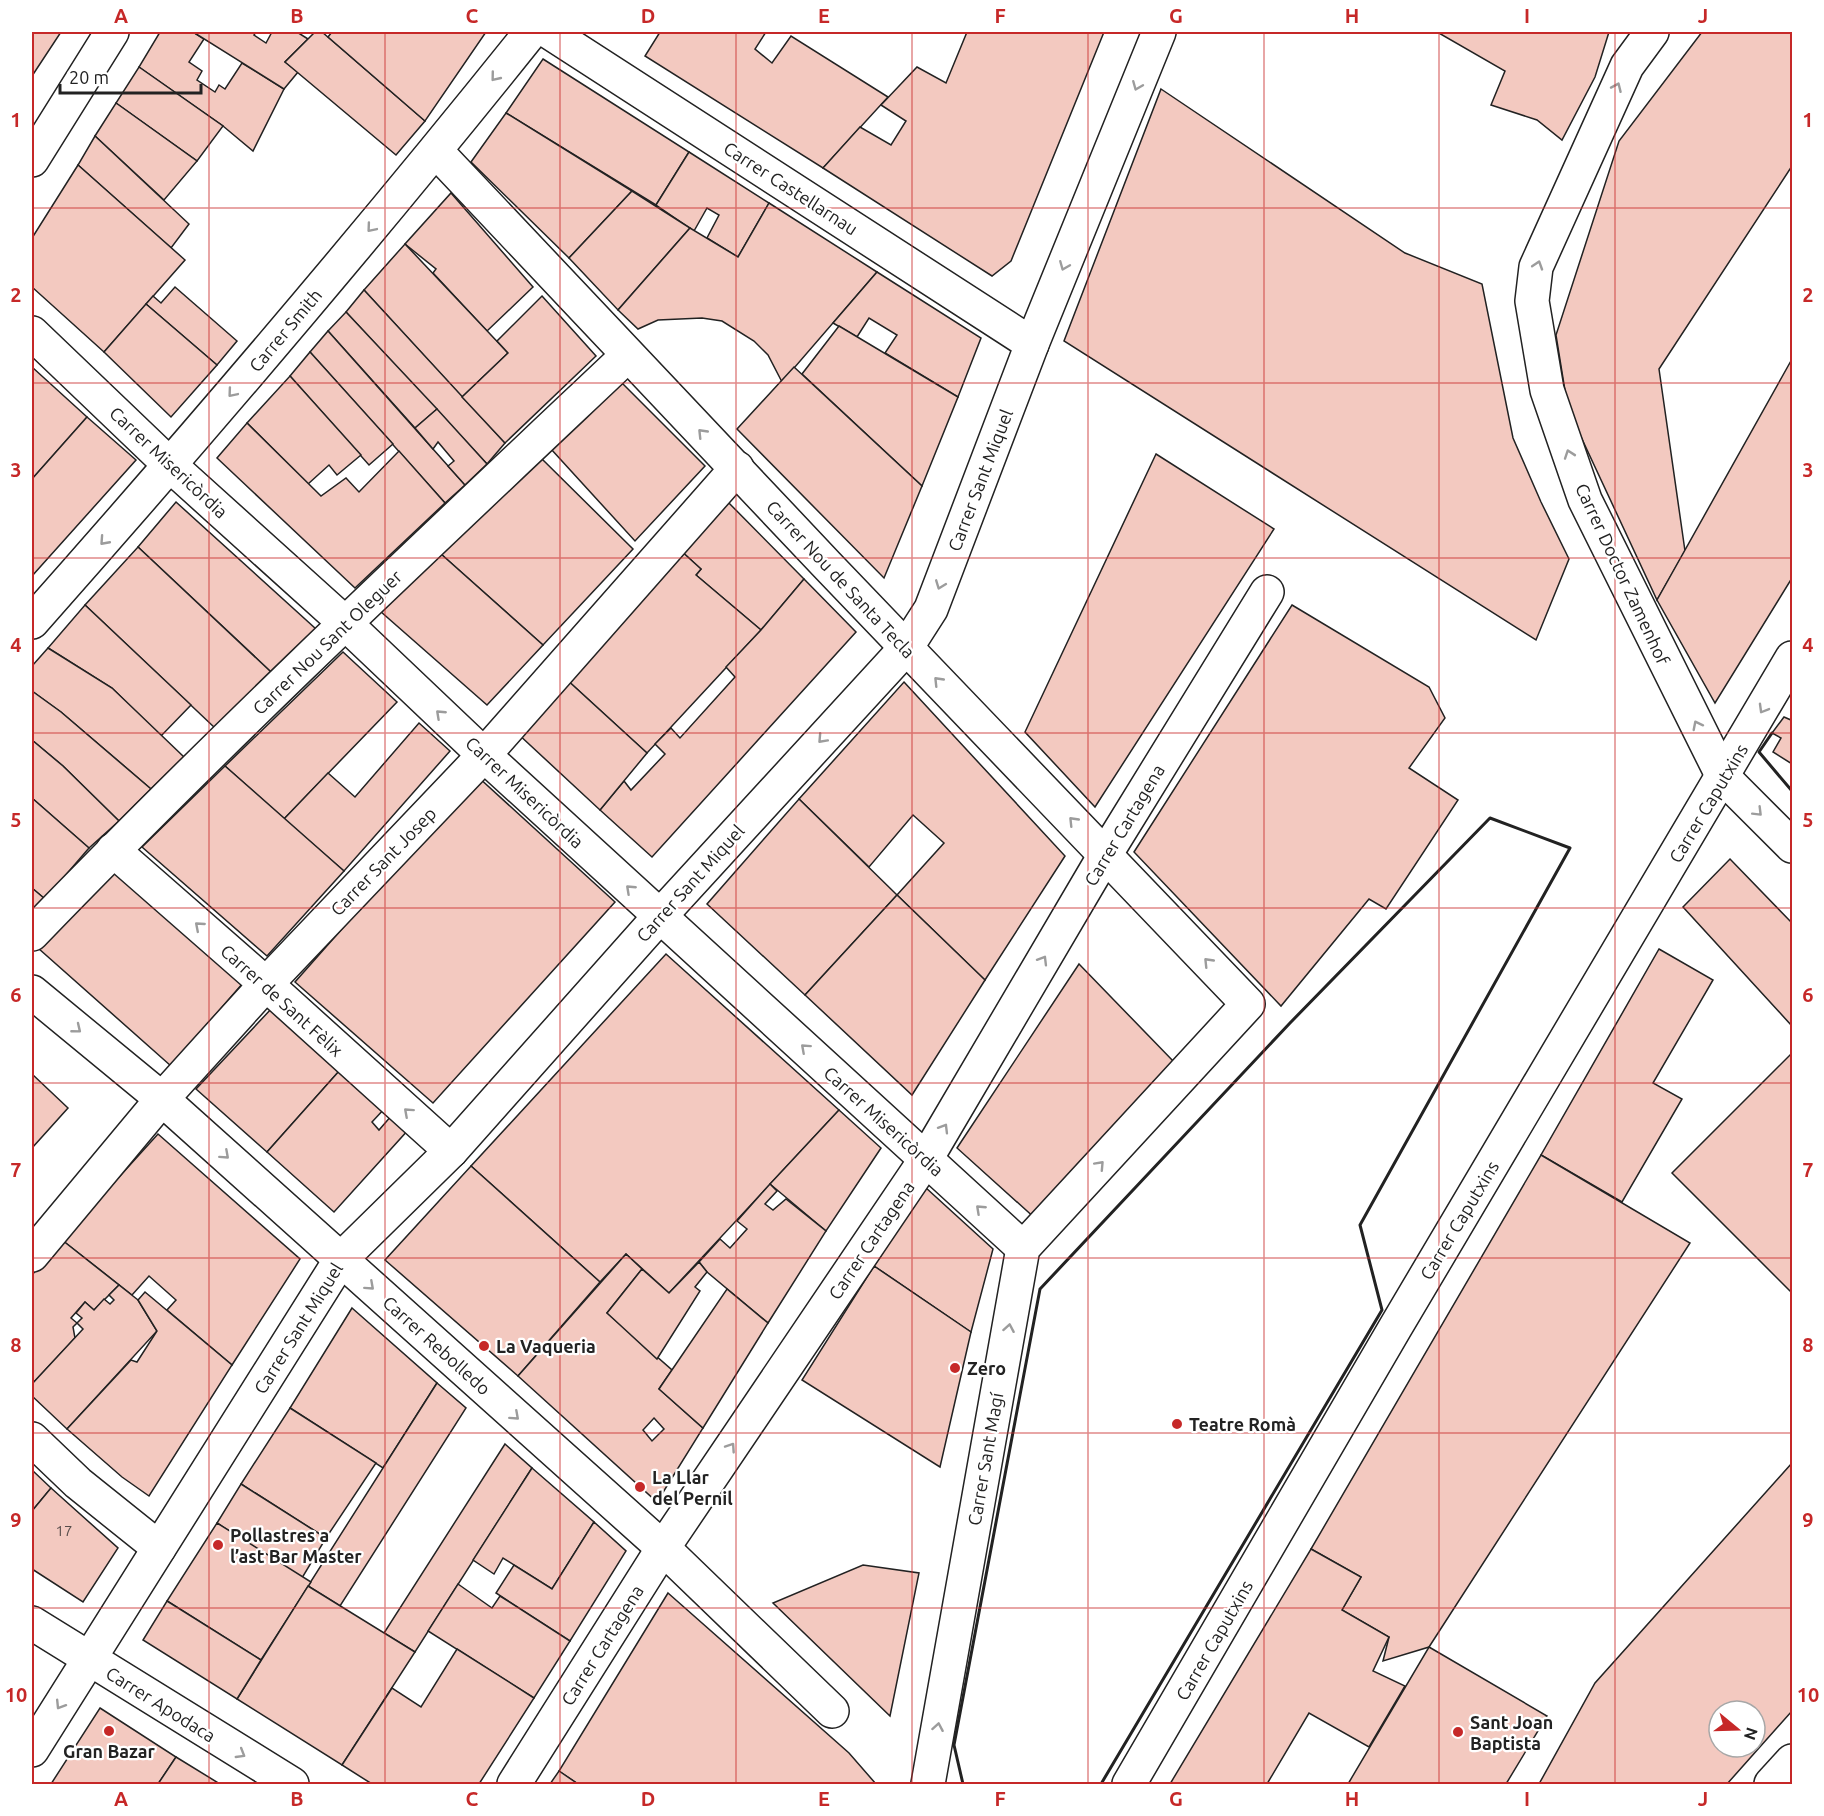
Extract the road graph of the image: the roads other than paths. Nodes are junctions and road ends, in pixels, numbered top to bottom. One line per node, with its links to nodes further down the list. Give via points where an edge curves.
1 (112, 32): 7 (street)
2 (531, 32): 6 (street, Carrer Smith, one-way to 6)
3 (549, 32): 9 (street, Carrer Castellarnau)
4 (1159, 32): 9 (street, Carrer Sant Miquel, one-way to 9)
5 (1652, 32): 19 (street, Carrer Doctor Zamenhof, one-way to 5, via 1585,500 1547,390 1532,301 1536,267 1627,66)
6 (436, 151): 10 (street, Carrer Nou de Santa Tecla); 11 (street, Carrer Smith, one-way to 11)
7 (32, 160)
8 (32, 333): 11 (street, Carrer Misericòrdia)
9 (1032, 344): 16 (street, Carrer Sant Miquel, one-way to 16, via 931,609)
10 (628, 355): 12 (street, Carrer Nou de Santa Tecla, one-way to 10); 15 (street, Carrer Nou Sant Oleguer)
11 (171, 466): 14 (street, Carrer Smith, one-way to 14); 15 (street, Carrer Misericòrdia)
12 (737, 468): 16 (street, Carrer Nou de Santa Tecla); 18 (street, Carrer Sant Josep)
13 (1267, 592): 22 (street, Carrer Cartagena)
14 (32, 622)
15 (345, 623): 18 (street, Carrer Misericòrdia, one-way to 15); 21 (street, Carrer Nou Sant Oleguer)
16 (906, 648): 22 (street, Carrer Nou de Santa Tecla, one-way to 16); 23 (street, Carrer Sant Miquel, one-way to 23)
17 (1792, 658): 19 (street, Carrer Caputxins, one-way to 19)
18 (484, 755): 23 (street, Carrer Misericòrdia, one-way to 18); 25 (street, Carrer Sant Josep)
19 (1723, 777): 20 (street, Carrer Doctor Zamenhof, one-way to 20); 44 (street, Carrer Caputxins)
20 (1792, 846)
21 (112, 850): 24 (street, Carrer Nou Sant Oleguer); 25 (street, Carrer de Sant Fèlix, one-way to 21)
22 (1105, 855): 29 (street, Carrer Cartagena, one-way to 22); 30 (street, Carrer Nou de Santa Tecla, one-way to 22, via 1248,1004)
23 (660, 916): 28 (street, Carrer Sant Miquel); 29 (street, Carrer Misericòrdia, one-way to 23)
24 (32, 934)
25 (266, 984): 27 (street, Carrer Sant Josep); 28 (street, Carrer de Sant Fèlix, one-way to 25)
26 (32, 992): 27 (street, Carrer Rebolledo, one-way to 27)
27 (162, 1099): 31 (street, Carrer Sant Josep); 32 (street, Carrer Rebolledo, one-way to 32)
28 (451, 1151): 32 (street, Carrer Sant Miquel)
29 (926, 1159): 30 (street, Carrer Misericòrdia, one-way to 29); 35 (street, Carrer Cartagena, one-way to 29)
30 (1023, 1248): 43 (street, Carrer Sant Magí, one-way to 30)
31 (32, 1255)
32 (341, 1259): 34 (street, Carrer Sant Miquel); 35 (street, Carrer Rebolledo, one-way to 35)
33 (32, 1439): 34 (street, via 78,1483)
34 (159, 1548): 37 (street, Carrer Sant Miquel)
35 (663, 1548): 38 (street, Carrer Rebolledo); 42 (street, Carrer Cartagena)
36 (32, 1623): 37 (street, Carrer Apodaca)
37 (89, 1659): 39 (street, Carrer Sant Miquel, one-way to 39); 41 (street, Carrer Apodaca, one-way to 41)
38 (832, 1711)
39 (32, 1750)
40 (1792, 1761): 45 (street)
41 (292, 1785)
42 (514, 1785)
43 (928, 1785)
44 (1129, 1785)
45 (1770, 1785)

